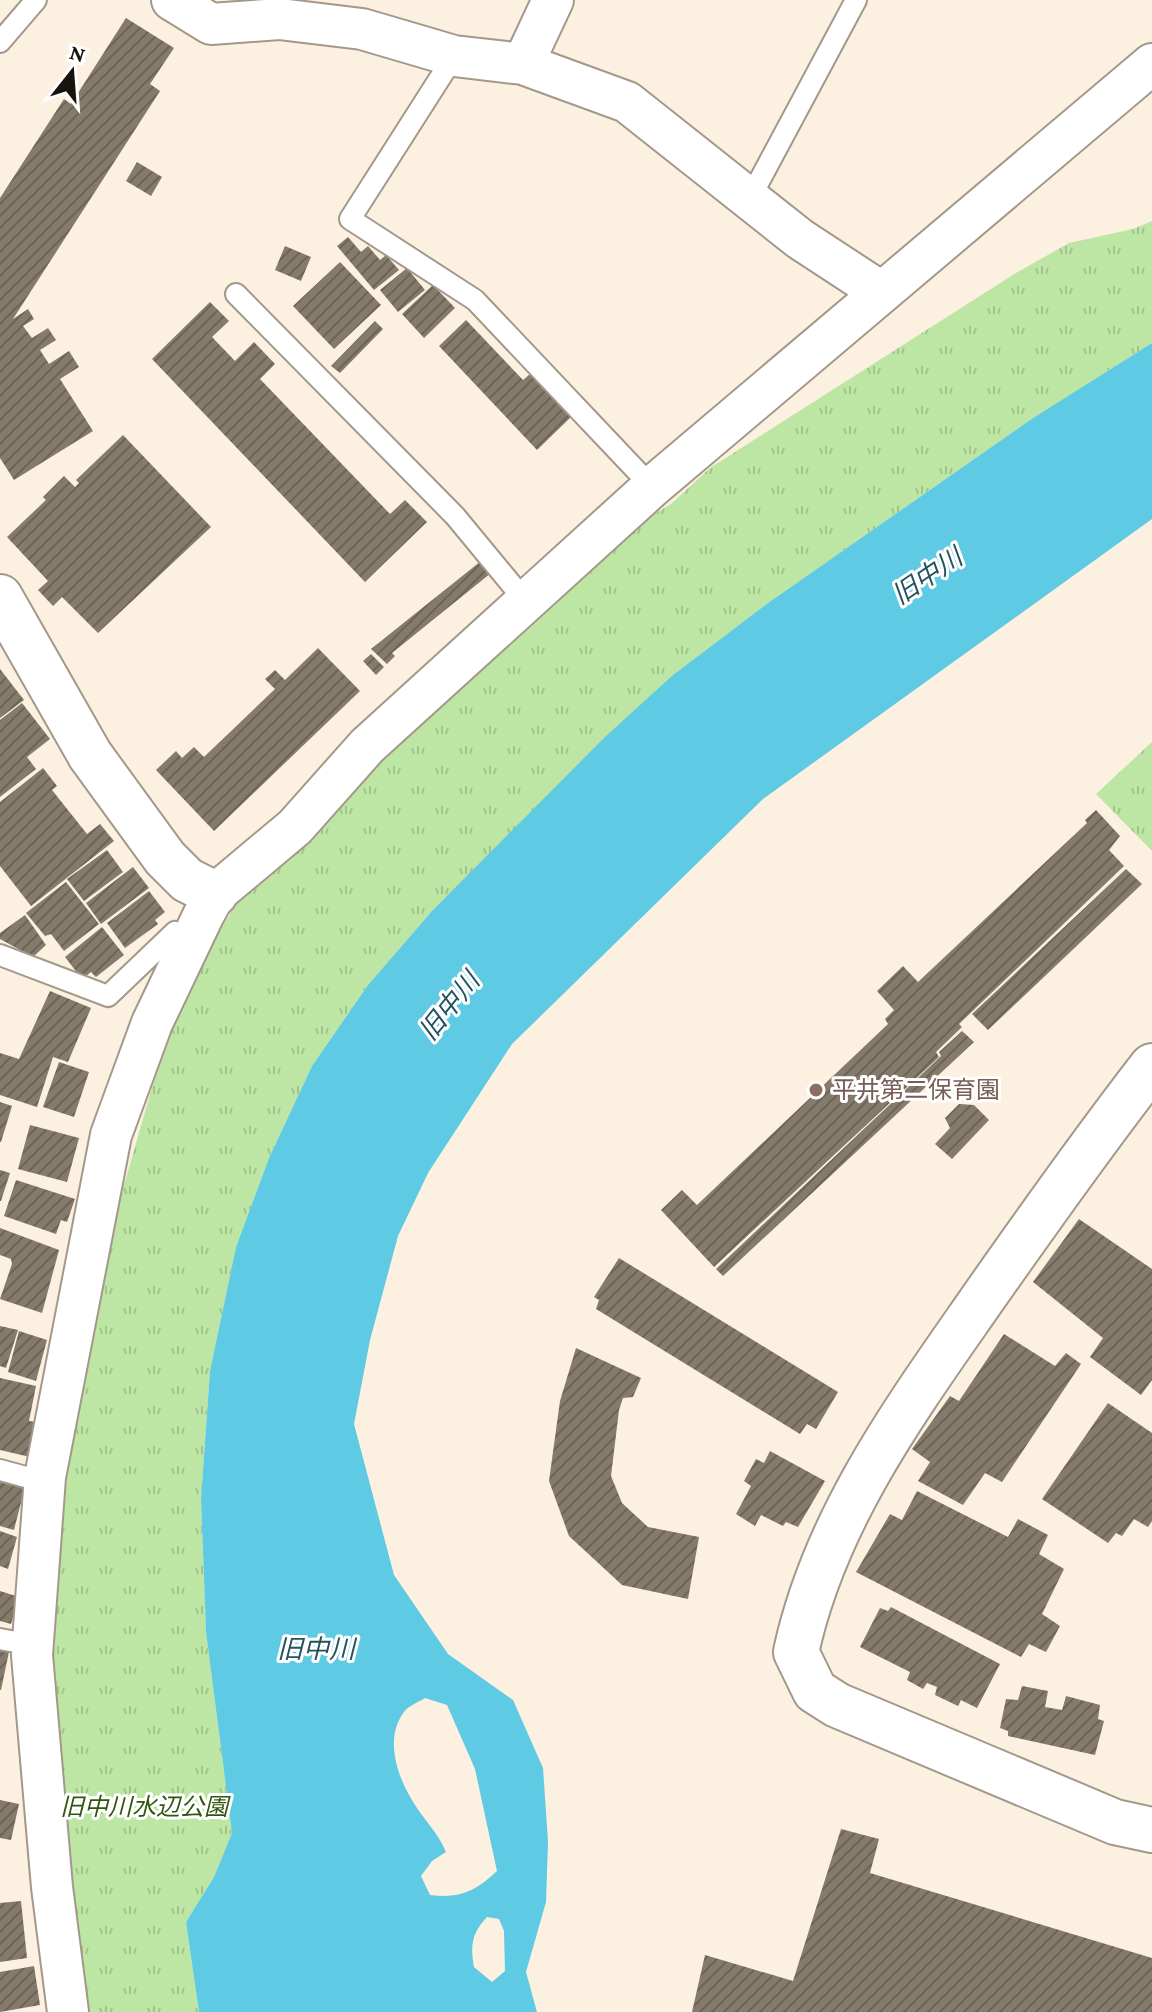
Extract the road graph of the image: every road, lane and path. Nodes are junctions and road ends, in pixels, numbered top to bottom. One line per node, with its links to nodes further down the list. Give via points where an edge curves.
1 (36, 0): 6 (lane)
2 (172, 0): 5 (street, via 211,24)
3 (553, 0): 8 (street)
4 (856, 0): 10 (lane)
5 (280, 10): 7 (street)
6 (0, 42)
7 (454, 56): 8 (street); 13 (lane, via 350,219 475,300)
8 (523, 64): 10 (street, via 627,102)
9 (1152, 64): 11 (street)
10 (749, 200): 11 (street)
11 (881, 292): 13 (street)
12 (236, 294): 15 (lane, via 455,516)
13 (652, 487): 15 (street)
14 (0, 597): 16 (street, via 90,755 165,858 187,880)
15 (526, 602): 16 (street, via 367,746 295,827)
16 (215, 894): 17 (street)
17 (190, 939): 18 (lane, via 175,932 108,996); 21 (street, via 111,1135)
18 (0, 955)
19 (1152, 1066): 23 (street, via 882,1444 830,1544 796,1652 815,1691 837,1705 1115,1822)
20 (0, 1470): 21 (lane)
21 (44, 1482): 22 (street)
22 (16, 1642): 24 (street)
23 (1152, 1830)
24 (68, 2012)

